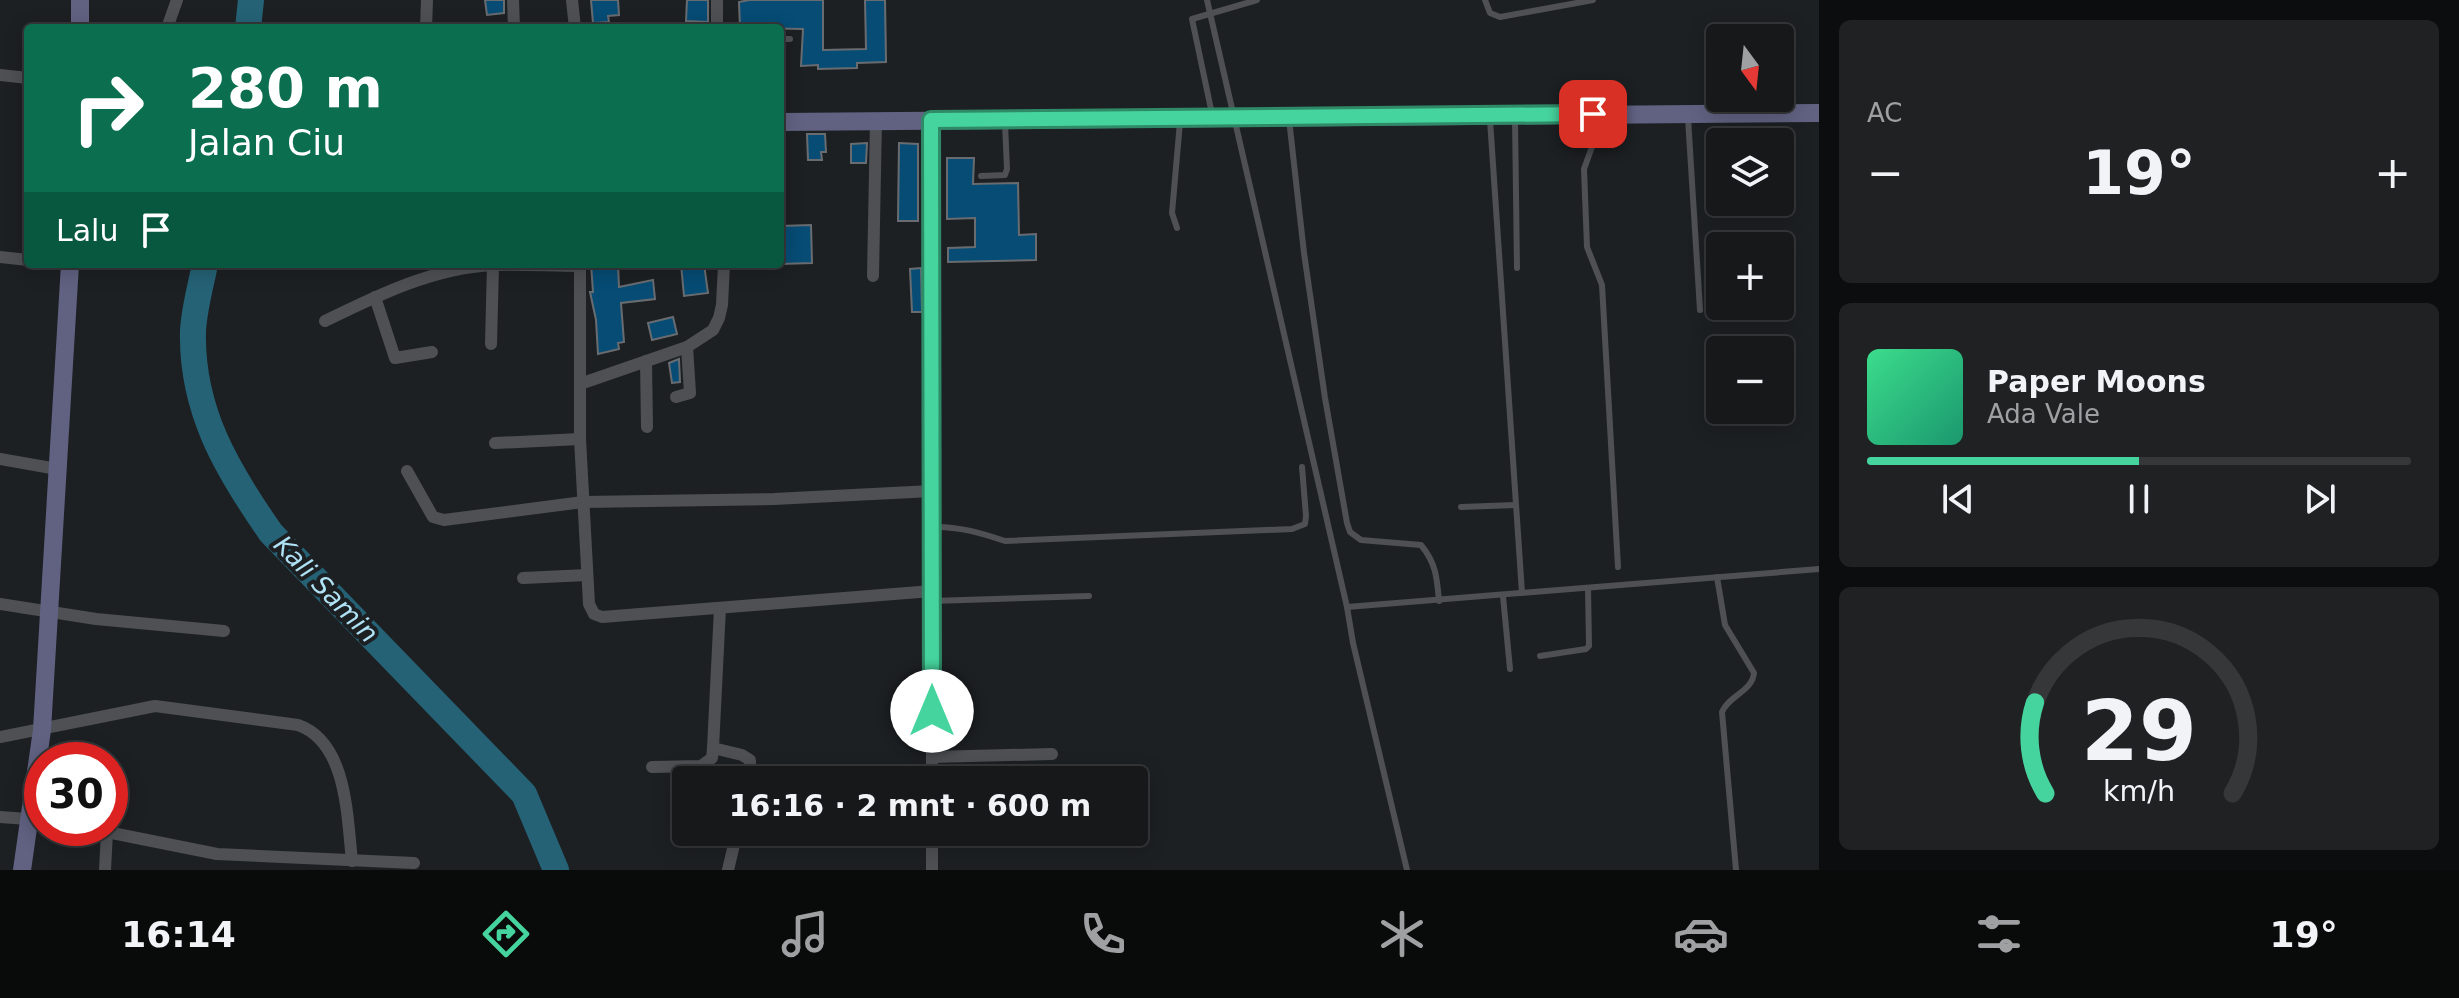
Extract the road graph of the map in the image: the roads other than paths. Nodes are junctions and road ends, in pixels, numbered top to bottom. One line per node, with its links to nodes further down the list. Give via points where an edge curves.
1 (80, 0): 12 (street)
2 (177, 0): 13 (street)
3 (427, 0): 14 (street)
4 (513, 0): 15 (street)
5 (572, 0): 16 (street)
6 (717, 0): 17 (street)
7 (1207, 0): 11 (lane)
8 (1257, 0): 11 (lane)
9 (1485, 0): 10 (lane, via 1490,13 1500,17)
10 (1593, 0)
11 (1210, 12): 27 (lane); 30 (lane, via 1191,21)
12 (80, 24)
13 (168, 24)
14 (426, 24)
15 (514, 24)
16 (575, 24)
17 (716, 24)
18 (784, 39): 19 (lane)
19 (790, 39)
20 (0, 75): 21 (street)
21 (24, 78)
22 (1819, 113): 24 (street)
23 (1593, 114): 24 (street); 25 (street); 68 (lane, via 1593,144 1584,169 1587,247 1602,285)
24 (1688, 114): 48 (lane)
25 (1515, 115): 26 (street); 44 (lane)
26 (1490, 116): 28 (street); 65 (lane)
27 (1235, 117): 28 (street); 30 (street); 80 (lane)
28 (1289, 117): 78 (lane, via 1304,253 1347,523 1361,540 1421,545 1437,571)
29 (1181, 118): 30 (street); 33 (street); 36 (lane, via 1172,213)
30 (1213, 118)
31 (876, 120): 32 (street); 34 (street); 46 (street)
32 (931, 120): 33 (street); 63 (street)
33 (1005, 120): 35 (lane, via 1005,175)
34 (784, 122)
35 (981, 176)
36 (1177, 228)
37 (0, 257): 38 (street)
38 (24, 260)
39 (70, 268): 61 (street)
40 (457, 268): 45 (street)
41 (493, 268): 50 (street)
42 (580, 268): 54 (street)
43 (724, 268): 51 (street, via 719,318 713,330)
44 (1517, 268)
45 (433, 270): 47 (street)
46 (873, 276)
47 (375, 297): 49 (street); 52 (street, via 395,358)
48 (1700, 310)
49 (325, 321)
50 (491, 344)
51 (687, 347): 53 (street); 55 (street, via 690,393)
52 (432, 352)
53 (646, 361): 54 (street); 56 (street)
54 (580, 384): 57 (street)
55 (676, 397)
56 (647, 427)
57 (580, 439): 58 (street); 64 (street)
58 (495, 443)
59 (0, 459): 61 (street)
60 (1302, 467): 67 (lane, via 1305,524 1292,529 1005,541)
61 (57, 469): 82 (street)
62 (407, 471): 64 (street, via 433,517 444,520)
63 (932, 491): 64 (street); 67 (street)
64 (583, 502): 70 (street)
65 (1516, 505): 66 (lane); 74 (lane)
66 (1461, 507)
67 (932, 527): 75 (street)
68 (1618, 567)
69 (1819, 569): 71 (lane)
70 (587, 575): 72 (street); 81 (street, via 589,604 602,617)
71 (1717, 577): 73 (lane); 109 (lane, via 1725,625 1754,673 1751,685 1722,712)
72 (523, 578)
73 (1588, 588): 74 (lane); 84 (lane, via 1589,646)
74 (1522, 593): 77 (lane)
75 (932, 596): 76 (lane); 81 (street); 91 (street)
76 (1089, 596)
77 (1503, 596): 78 (lane); 85 (lane)
78 (1439, 601): 80 (lane)
79 (0, 604): 82 (street)
80 (1347, 607): 108 (lane)
81 (720, 608): 89 (street)
82 (49, 613): 83 (street); 86 (street)
83 (224, 631)
84 (1540, 656)
85 (1510, 669)
86 (42, 730): 87 (street); 88 (street); 102 (street, via 155,706 312,730 334,757)
87 (0, 737)
88 (41, 742)
89 (713, 748): 92 (street, via 742,755); 94 (street, via 712,758 701,766)
90 (1052, 754): 91 (street)
91 (932, 757): 93 (street)
92 (750, 766)
93 (932, 766)
94 (652, 767)
95 (0, 817): 96 (street)
96 (24, 818)
97 (128, 836): 102 (street, via 217,854)
98 (28, 846): 104 (street)
99 (106, 846): 105 (street)
100 (734, 846): 106 (street)
101 (932, 846): 107 (street)
102 (352, 861): 103 (street)
103 (414, 863)
104 (22, 870)
105 (105, 870)
106 (728, 870)
107 (932, 870)
108 (1407, 870)
109 (1736, 870)

